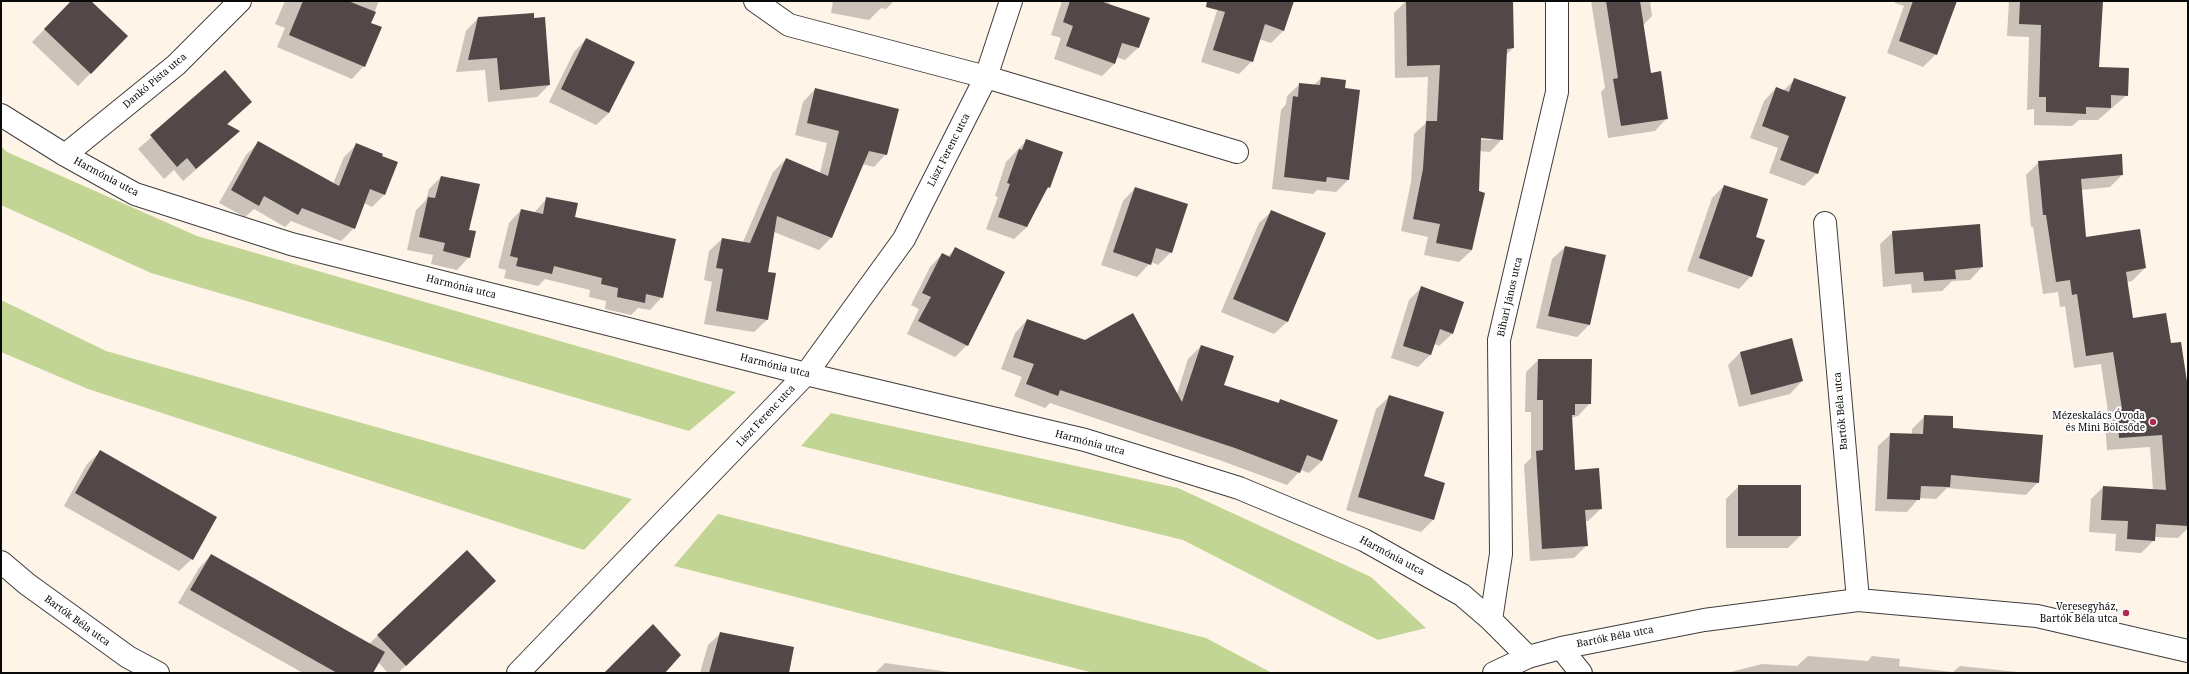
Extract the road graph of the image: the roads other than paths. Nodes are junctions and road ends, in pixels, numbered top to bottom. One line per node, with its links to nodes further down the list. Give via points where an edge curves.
1 (240, 1): 8 (street, Dankó Pista utca, via 176,65)
2 (755, 1): 5 (street, via 788,25)
3 (1011, 1): 5 (street, Liszt Ferenc utca)
4 (1557, 1): 13 (street, Bihari János utca, via 1558,92 1500,340 1501,554)
5 (986, 77): 7 (street); 10 (street, Liszt Ferenc utca, via 904,239)
6 (1, 115): 8 (street, Harmónia utca)
7 (1237, 152)
8 (65, 155): 10 (street, Harmónia utca, via 135,194 291,244)
9 (1825, 222): 12 (street, Bartók Béla utca)
10 (806, 374): 13 (street, Harmónia utca, via 1085,440 1239,488 1364,540 1462,595); 18 (street, Liszt Ferenc utca)
11 (1, 562): 17 (street, Bartók Béla utca, via 27,584 128,657)
12 (1858, 600): 14 (street, Bartók Béla utca, via 1704,620); 15 (street, Bartók Béla utca, via 2036,616)
13 (1491, 620): 16 (street, Harmónia utca)
14 (1561, 648): 16 (street, Bartók Béla utca); 20 (street)
15 (2188, 651)
16 (1528, 657): 19 (street, Bartók Béla utca)
17 (158, 673)
18 (518, 673)
19 (1494, 673)
20 (1581, 673)

